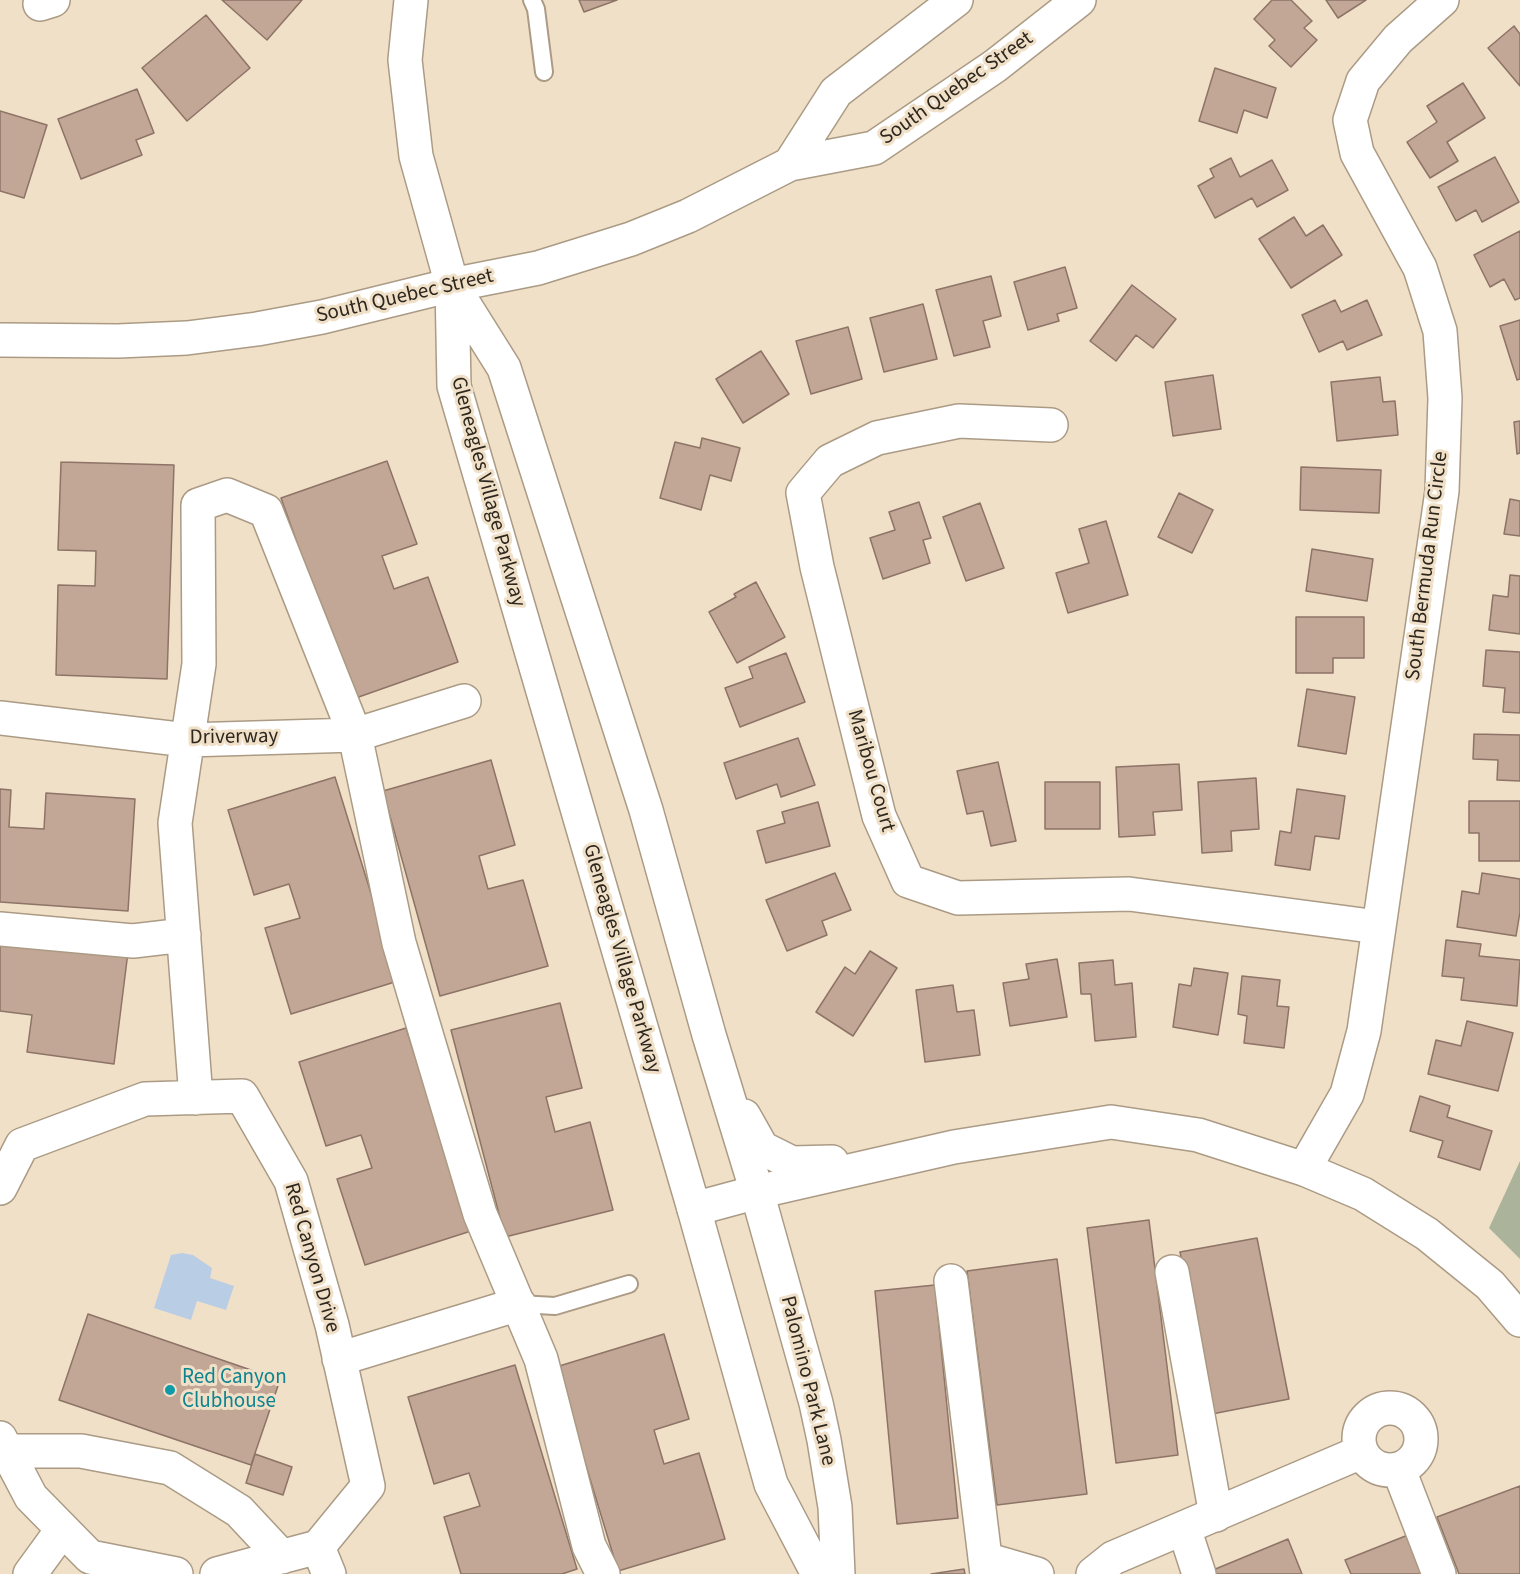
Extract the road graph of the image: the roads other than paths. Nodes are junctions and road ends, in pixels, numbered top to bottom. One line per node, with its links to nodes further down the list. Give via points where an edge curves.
1 (411, 0): 8 (street, via 405,60 416,156)
2 (532, 0): 6 (lane)
3 (956, 0): 7 (street, via 836,92)
4 (1079, 0): 7 (street, South Quebec Street, via 995,66 874,148)
5 (1442, 0): 15 (street, South Bermuda Run Circle, via 1398,39 1363,81 1350,120 1357,153 1420,268 1440,332 1446,398 1442,491)
6 (544, 72)
7 (790, 164): 8 (street, South Quebec Street, via 688,216 631,239 538,268)
8 (452, 285): 9 (street, South Quebec Street, via 322,317 187,338); 18 (street, via 503,365 646,810); 24 (street, Gleneagles Village Parkway, via 454,386)
9 (0, 339)
10 (1051, 425): 15 (street, Maribou Court, via 959,421 878,438 830,461 803,493 817,567 879,816 908,881 958,898 1129,894)
11 (464, 701): 13 (street, Driverway)
12 (0, 718): 14 (street, Driverway)
13 (355, 735): 14 (street, Driverway); 14 (street, via 266,511 227,495 198,505 199,664); 28 (street, via 402,954 480,1214)
14 (187, 740): 17 (street, via 175,823)
15 (1378, 927): 21 (street, South Bermuda Run Circle, via 1364,1030 1347,1094)
16 (0, 929): 17 (street, via 133,942)
17 (184, 936): 19 (street)
18 (709, 1035): 20 (street, via 762,1148 792,1163); 23 (street)
19 (196, 1098): 22 (street, Red Canyon Drive, via 146,1099 22,1145); 30 (street, Red Canyon Drive, via 242,1096 291,1180)
20 (901, 1159): 21 (street, via 1111,1122 1198,1135); 23 (street)
21 (1304, 1169): 29 (street, via 1363,1194 1426,1234 1490,1286)
22 (0, 1188)
23 (757, 1192): 24 (street); 45 (street, Palomino Park Lane, via 818,1412 835,1507)
24 (694, 1209): 44 (street, via 771,1484)
25 (1172, 1272): 34 (street)
26 (951, 1281): 39 (street)
27 (629, 1284): 28 (lane, via 555,1306)
28 (519, 1304): 30 (street); 43 (street, via 541,1359 589,1546)
29 (1520, 1320)
30 (339, 1359): 38 (street, Red Canyon Drive, via 368,1486)
31 (4, 1445): 36 (street, via 31,1497); 37 (street, via 81,1451 170,1468 239,1511)
32 (1361, 1452): 33 (street, via 1375,1467); 33 (street, via 1358,1436 1363,1422 1371,1413 1397,1408 1418,1424 1422,1440 1413,1461); 34 (street)
33 (1400, 1470): 49 (street)
34 (1216, 1515): 35 (street)
35 (1184, 1528): 47 (street, via 1113,1558); 48 (street)
36 (62, 1530): 40 (street); 41 (street, via 90,1557)
37 (282, 1557): 38 (street, Red Canyon Drive); 42 (street, Red Canyon Drive)
38 (323, 1560)
39 (986, 1567): 46 (street)
40 (30, 1574)
41 (176, 1574)
42 (217, 1574)
43 (603, 1574)
44 (818, 1574)
45 (837, 1574)
46 (1037, 1574)
47 (1093, 1574)
48 (1199, 1574)
49 (1439, 1574)

